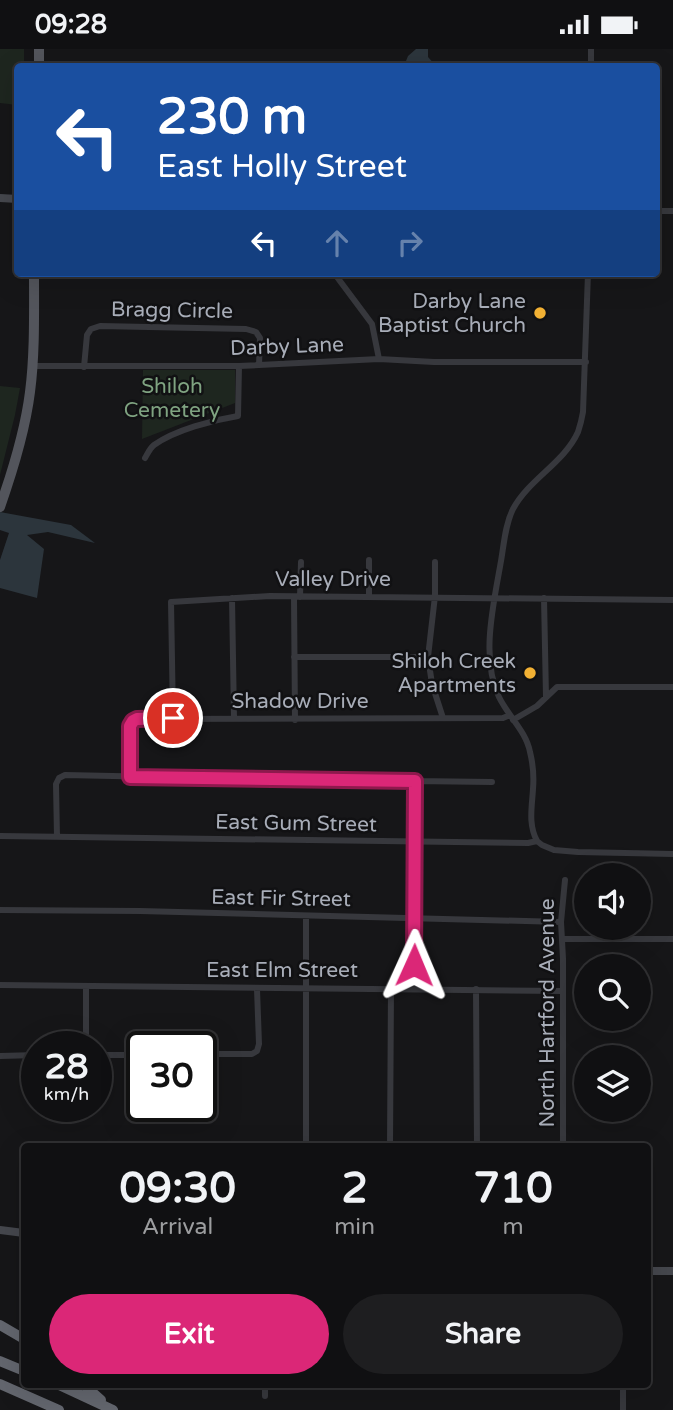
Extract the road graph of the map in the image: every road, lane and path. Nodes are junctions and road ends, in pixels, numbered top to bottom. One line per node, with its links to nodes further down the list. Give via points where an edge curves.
1 (34, 277): 7 (main road)
2 (337, 277): 4 (street, via 372,324)
3 (588, 277): 5 (street)
4 (379, 359): 5 (street, Darby Lane); 6 (street, Darby Lane)
5 (586, 362): 18 (street, via 578,432 512,512)
6 (259, 365): 8 (street, Bragg Circle, via 260,338 246,329 100,326 87,335); 9 (street, Darby Lane)
7 (33, 366): 8 (street, Darby Lane); 11 (main road, via 22,435)
8 (84, 366): 9 (street, Darby Lane)
9 (239, 366): 10 (street, via 238,416 169,437 151,446)
10 (145, 459)
11 (0, 507)
12 (369, 559): 15 (street)
13 (301, 562): 17 (street)
14 (435, 562): 16 (street)
15 (369, 596): 16 (street, Valley Drive); 17 (street, Valley Drive)
16 (435, 596): 18 (street, Valley Drive); 23 (street)
17 (297, 597): 19 (street, Valley Drive); 22 (street)
18 (495, 597): 20 (street, Valley Drive); 29 (street, via 491,673)
19 (232, 598): 26 (street, Valley Drive, via 171,602); 27 (street)
20 (544, 598): 21 (street, Valley Drive); 25 (street)
21 (673, 600)
22 (294, 657): 23 (street); 30 (street)
23 (428, 657): 28 (street)
24 (673, 687): 25 (street, via 557,687)
25 (546, 698): 29 (street)
26 (173, 718): 27 (street, Shadow Drive); 31 (street, Shadow Drive, via 133,721)
27 (234, 718): 30 (street, Shadow Drive)
28 (443, 718): 29 (street, Shadow Drive); 30 (street, Shadow Drive)
29 (512, 718): 36 (street, via 531,754 531,814)
30 (295, 720)
31 (130, 777): 32 (street); 35 (street, via 59,778)
32 (415, 781): 33 (street); 37 (street)
33 (492, 782)
34 (0, 836): 35 (street, East Gum Street)
35 (57, 837): 37 (street, East Gum Street)
36 (537, 841): 37 (street, East Gum Street); 38 (street, East Gum Street, via 554,850)
37 (415, 842): 42 (street)
38 (673, 854)
39 (565, 880): 43 (street, North Hartford Avenue)
40 (0, 910): 41 (street, East Fir Street)
41 (306, 916): 42 (street, East Fir Street); 50 (street)
42 (414, 918): 43 (street, East Fir Street); 51 (street)
43 (561, 922): 44 (street, North Hartford Avenue)
44 (562, 939): 45 (street); 53 (street, North Hartford Avenue)
45 (673, 939)
46 (0, 985): 47 (street, East Elm Street)
47 (86, 986): 49 (street, East Elm Street); 54 (street)
48 (391, 988): 50 (street, East Elm Street); 51 (street, East Elm Street); 59 (street)
49 (257, 989): 50 (street, East Elm Street); 55 (street, via 257,1051)
50 (306, 989): 58 (street)
51 (414, 989): 52 (street, East Elm Street)
52 (476, 989): 53 (street, East Elm Street); 60 (street)
53 (563, 991): 61 (street, North Hartford Avenue)
54 (86, 1031)
55 (217, 1054)
56 (21, 1055): 57 (street)
57 (0, 1056)
58 (306, 1143)
59 (390, 1143)
60 (477, 1143)
61 (563, 1143)
62 (0, 1230): 63 (street)
63 (21, 1233)
64 (673, 1271): 65 (street)
65 (651, 1272)
66 (0, 1325): 67 (highway)
67 (21, 1337)
68 (0, 1361): 69 (highway)
69 (21, 1370)
70 (0, 1384): 77 (highway)
71 (66, 1388): 76 (highway)
72 (88, 1388): 76 (highway)
73 (265, 1388): 75 (street)
74 (623, 1388): 78 (street)
75 (265, 1396)
76 (112, 1409)
77 (59, 1410)
78 (623, 1410)

